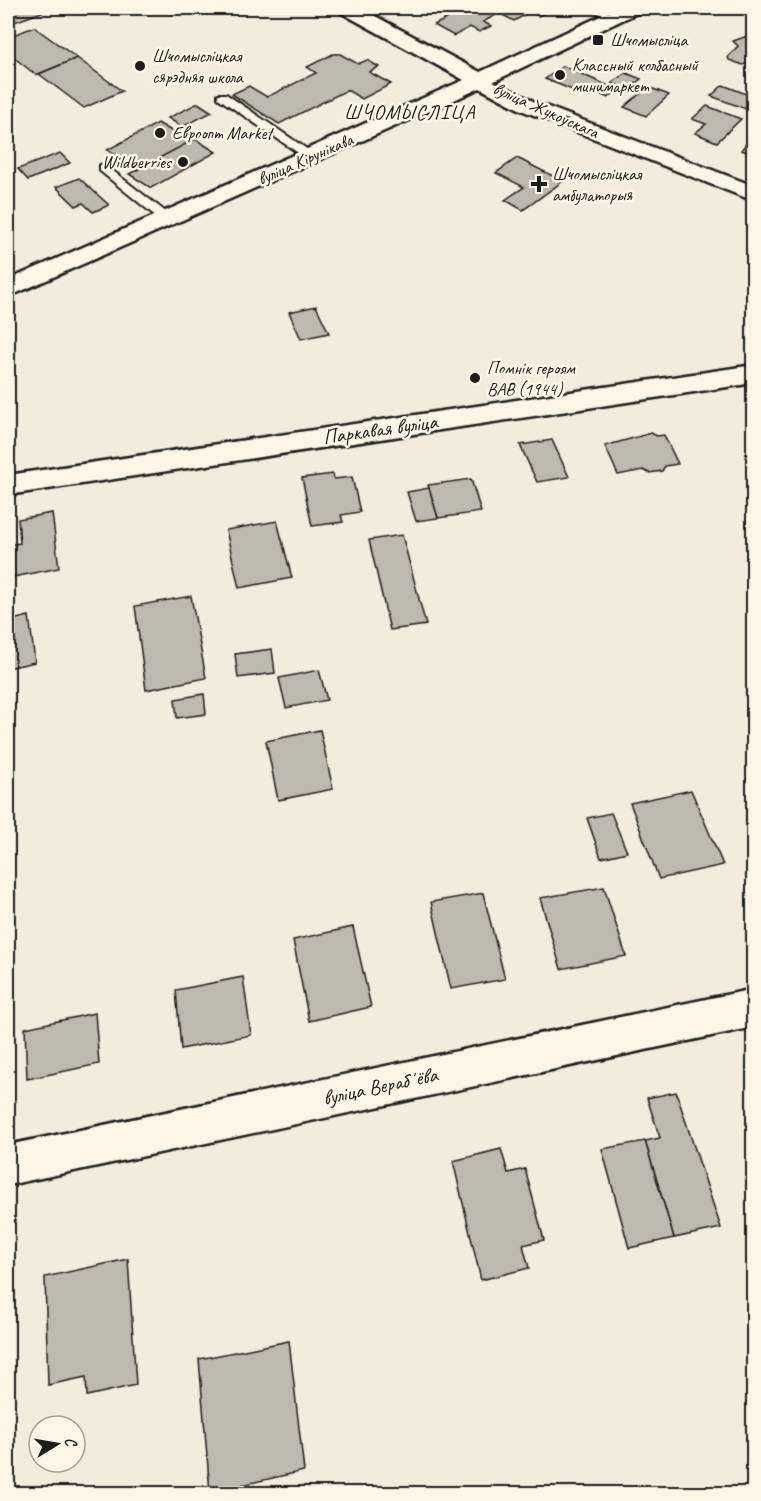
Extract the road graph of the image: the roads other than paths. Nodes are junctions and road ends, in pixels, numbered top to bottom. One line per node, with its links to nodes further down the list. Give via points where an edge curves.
1 (347, 8): 5 (street, вуліца Жукоўскага)
2 (594, 8): 4 (lane)
3 (632, 8): 4 (street, вуліца Кірунікава)
4 (612, 17): 5 (street, вуліца Кірунікава)
5 (481, 81): 7 (street, вуліца Кірунікава); 9 (street, вуліца Жукоўскага, via 528,106)
6 (222, 96): 7 (lane)
7 (311, 156): 10 (street, вуліца Кірунікава)
8 (104, 168): 10 (lane)
9 (753, 194)
10 (167, 219): 11 (street, вуліца Кірунікава)
11 (8, 289)
12 (753, 374): 13 (street, Паркавая вуліца)
13 (8, 484)
14 (753, 1008): 15 (street, вуліца Верабʼёва)
15 (8, 1165)

